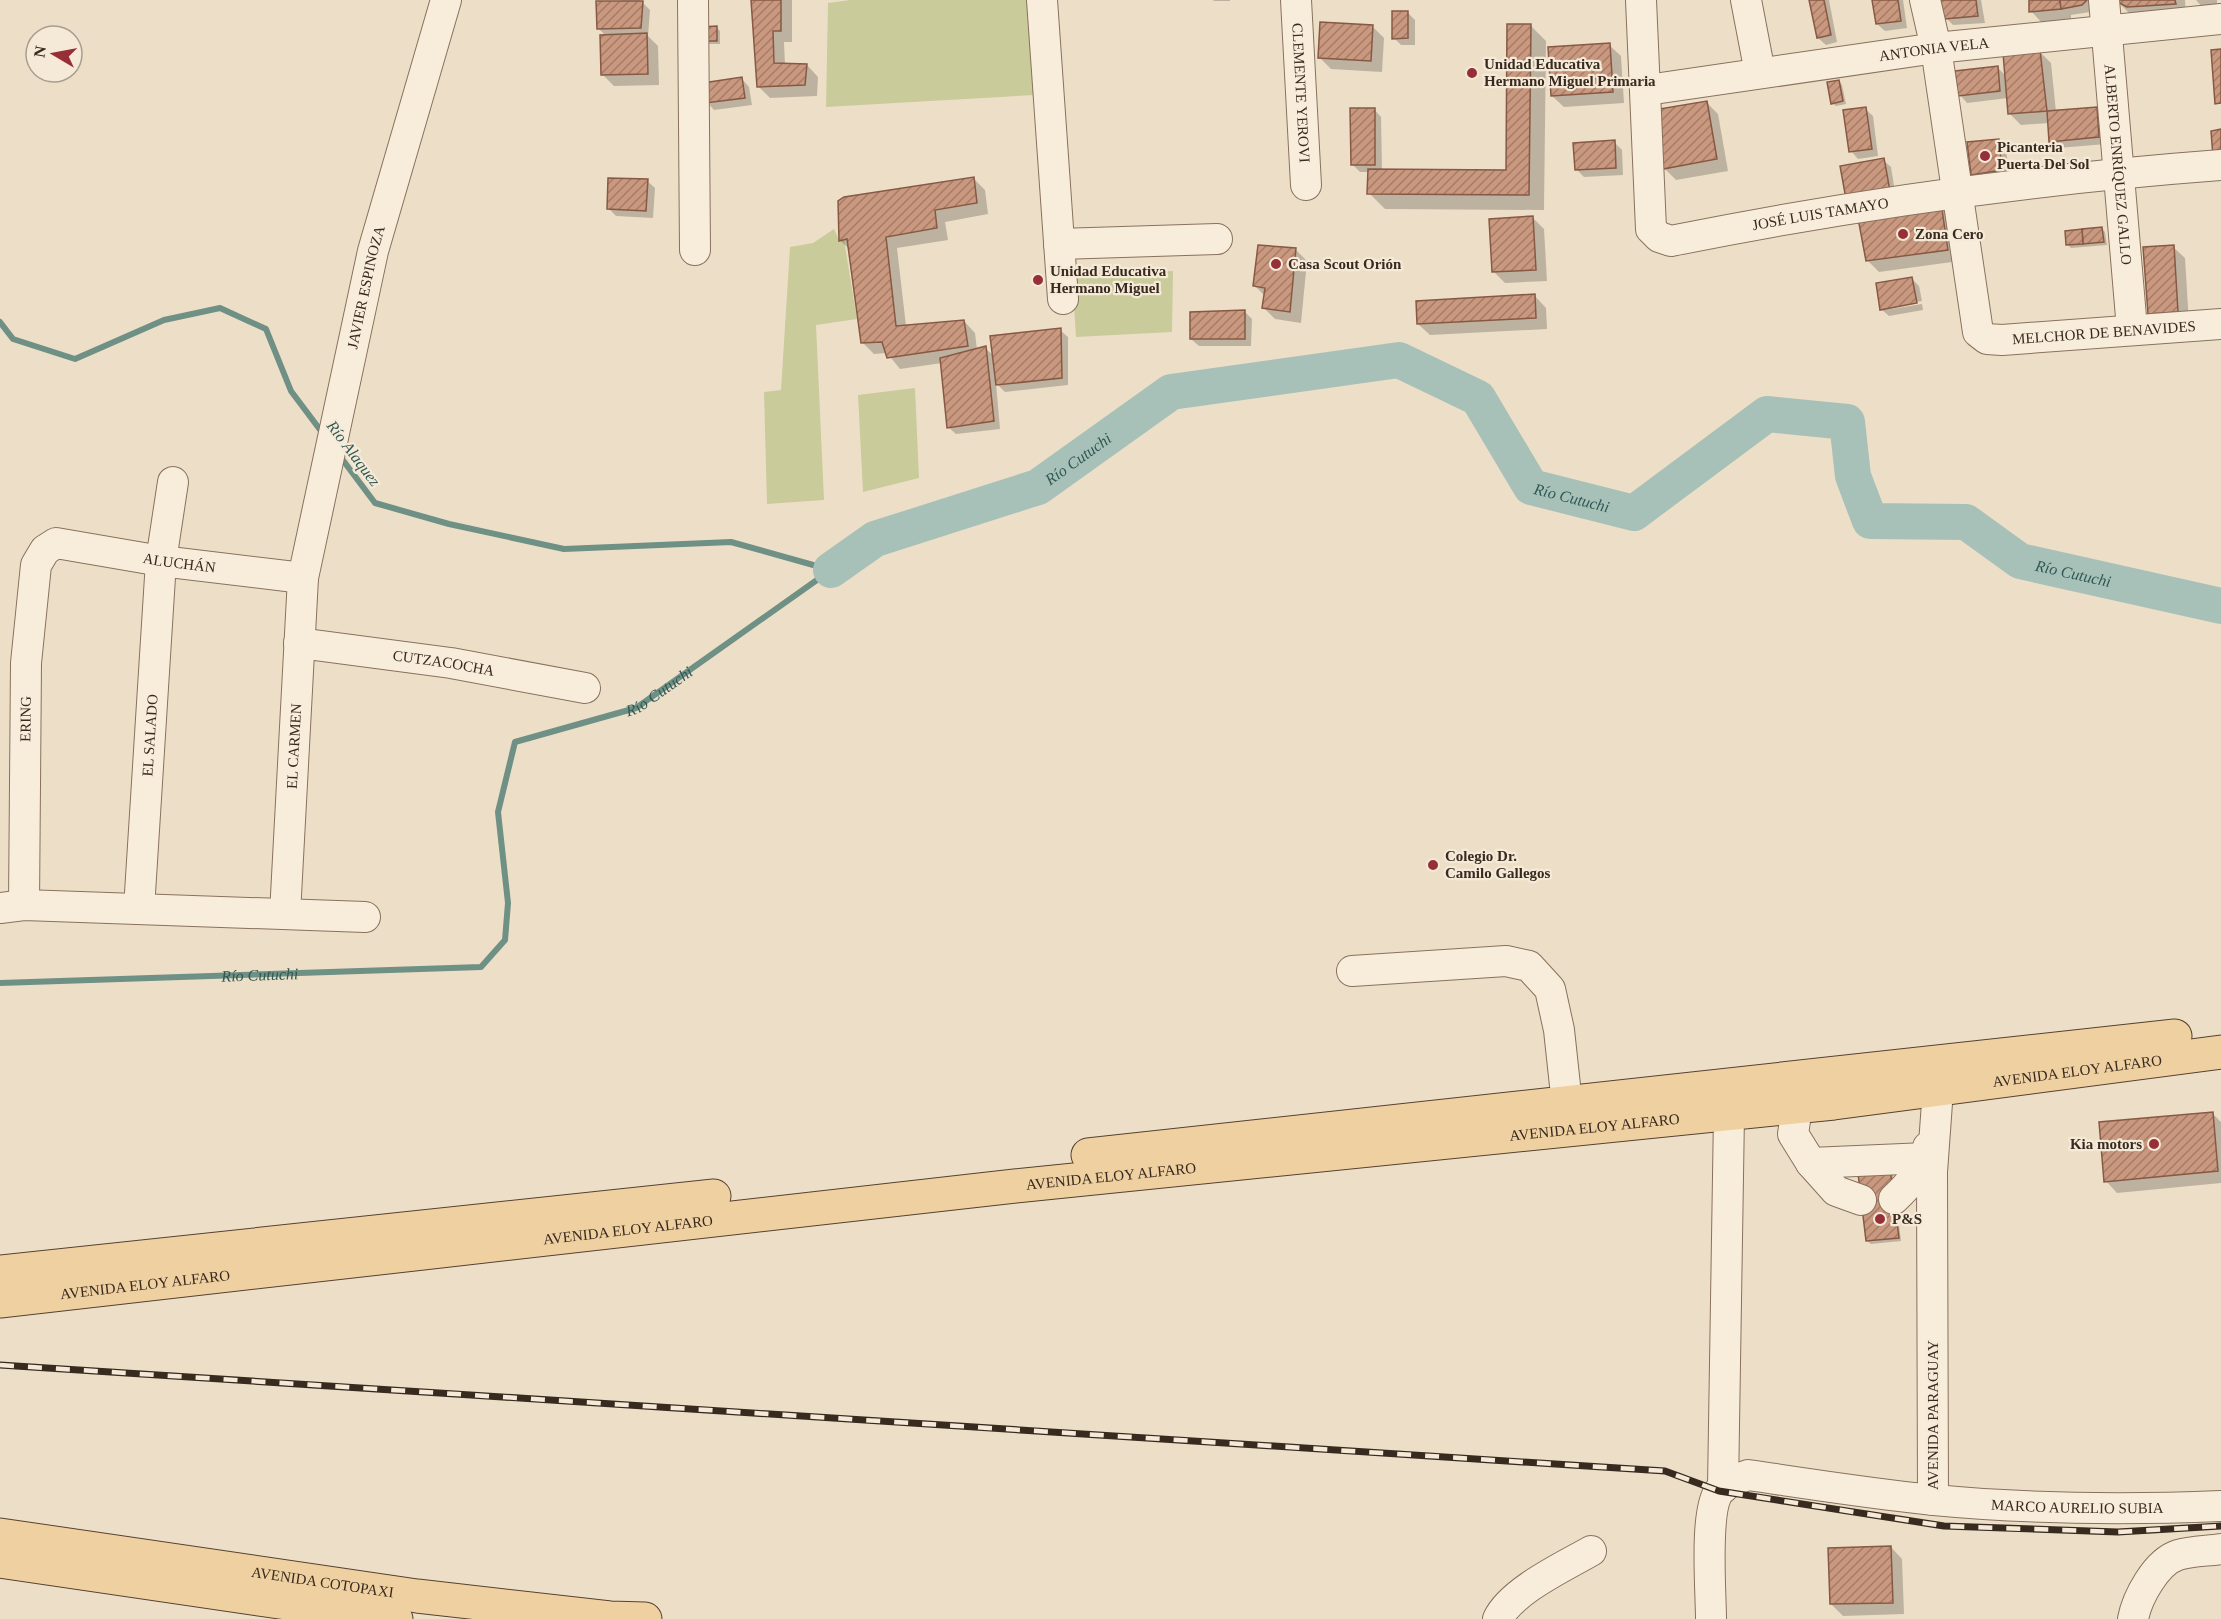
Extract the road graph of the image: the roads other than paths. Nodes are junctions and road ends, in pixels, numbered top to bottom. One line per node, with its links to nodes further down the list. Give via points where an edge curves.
1 (446, 0): 26 (street, JAVIER ESPINOZA, via 373,251)
2 (693, 0): 19 (street)
3 (1042, 0): 18 (street)
4 (1296, 0): 15 (street, CLEMENTE YEROVI)
5 (1641, 0): 12 (street, JOSÉ LUIS TAMAYO)
6 (1746, 0): 11 (street)
7 (1925, 0): 10 (street)
8 (2105, 15): 9 (street, ANTONIA VELA); 10 (street, ANTONIA VELA); 14 (street, ALBERTO ENRÍQUEZ GALLO)
9 (2221, 19)
10 (1936, 48): 11 (street, ANTONIA VELA); 16 (street)
11 (1760, 73): 12 (street, ANTONIA VELA)
12 (1647, 90): 16 (street, JOSÉ LUIS TAMAYO, via 1651,229 1671,241 1803,214)
13 (2221, 165): 14 (street, JOSÉ LUIS TAMAYO)
14 (2119, 173): 16 (street, JOSÉ LUIS TAMAYO); 22 (street, ALBERTO ENRÍQUEZ GALLO)
15 (1306, 185)
16 (1957, 190): 22 (street, MELCHOR DE BENAVIDES, via 1978,332 1987,339 2002,340)
17 (1217, 238): 18 (street)
18 (1059, 244): 20 (street)
19 (695, 250)
20 (1063, 299)
21 (2221, 324): 22 (street, MELCHOR DE BENAVIDES)
22 (2132, 329)
23 (173, 482): 25 (street, EL SALADO)
24 (56, 543): 25 (street, ALUCHÁN); 29 (street, ERING, via 45,550 36,565 26,663)
25 (161, 561): 26 (street, ALUCHÁN); 30 (street, EL SALADO)
26 (305, 569): 27 (street, EL CARMEN)
27 (299, 643): 28 (street, CUTZACOCHA, via 451,663); 31 (street, EL CARMEN)
28 (585, 688)
29 (12, 907): 30 (street)
30 (139, 909): 31 (street)
31 (285, 914): 32 (street)
32 (365, 917)
33 (1352, 971): 37 (street, via 1506,961 1529,966 1550,989)
34 (2221, 1030): 37 (main road, AVENIDA ELOY ALFARO)
35 (2221, 1052): 36 (main road, AVENIDA ELOY ALFARO)
36 (1938, 1089): 38 (main road, AVENIDA ELOY ALFARO); 40 (street, AVENIDA PARAGUAY)
37 (1568, 1104): 45 (main road, AVENIDA ELOY ALFARO)
38 (1797, 1107): 39 (main road, AVENIDA ELOY ALFARO); 42 (street, via 1793,1134)
39 (1729, 1114): 46 (main road, AVENIDA ELOY ALFARO, via 1015,1186); 47 (street)
40 (1935, 1124): 41 (street); 48 (street, AVENIDA PARAGUAY)
41 (1926, 1158): 42 (street); 43 (street, via 1910,1184)
42 (1811, 1163): 44 (street, via 1836,1191)
43 (1894, 1198)
44 (1861, 1200)
45 (0, 1272)
46 (0, 1301)
47 (1723, 1488): 48 (street, AVENIDA PARAGUAY, via 1748,1475); 57 (street, via 1711,1508)
48 (1933, 1500): 49 (street, MARCO AURELIO SUBIA, via 2034,1507)
49 (2221, 1506)
50 (0, 1535): 55 (main road, AVENIDA COTOPAXI, via 417,1596)
51 (2221, 1549): 58 (street, via 2177,1555 2152,1576)
52 (1591, 1551): 56 (street, via 1537,1582)
53 (0, 1561): 54 (main road, AVENIDA COTOPAXI)
54 (396, 1619)
55 (645, 1619)
56 (1498, 1619)
57 (1711, 1619)
58 (2133, 1619)

